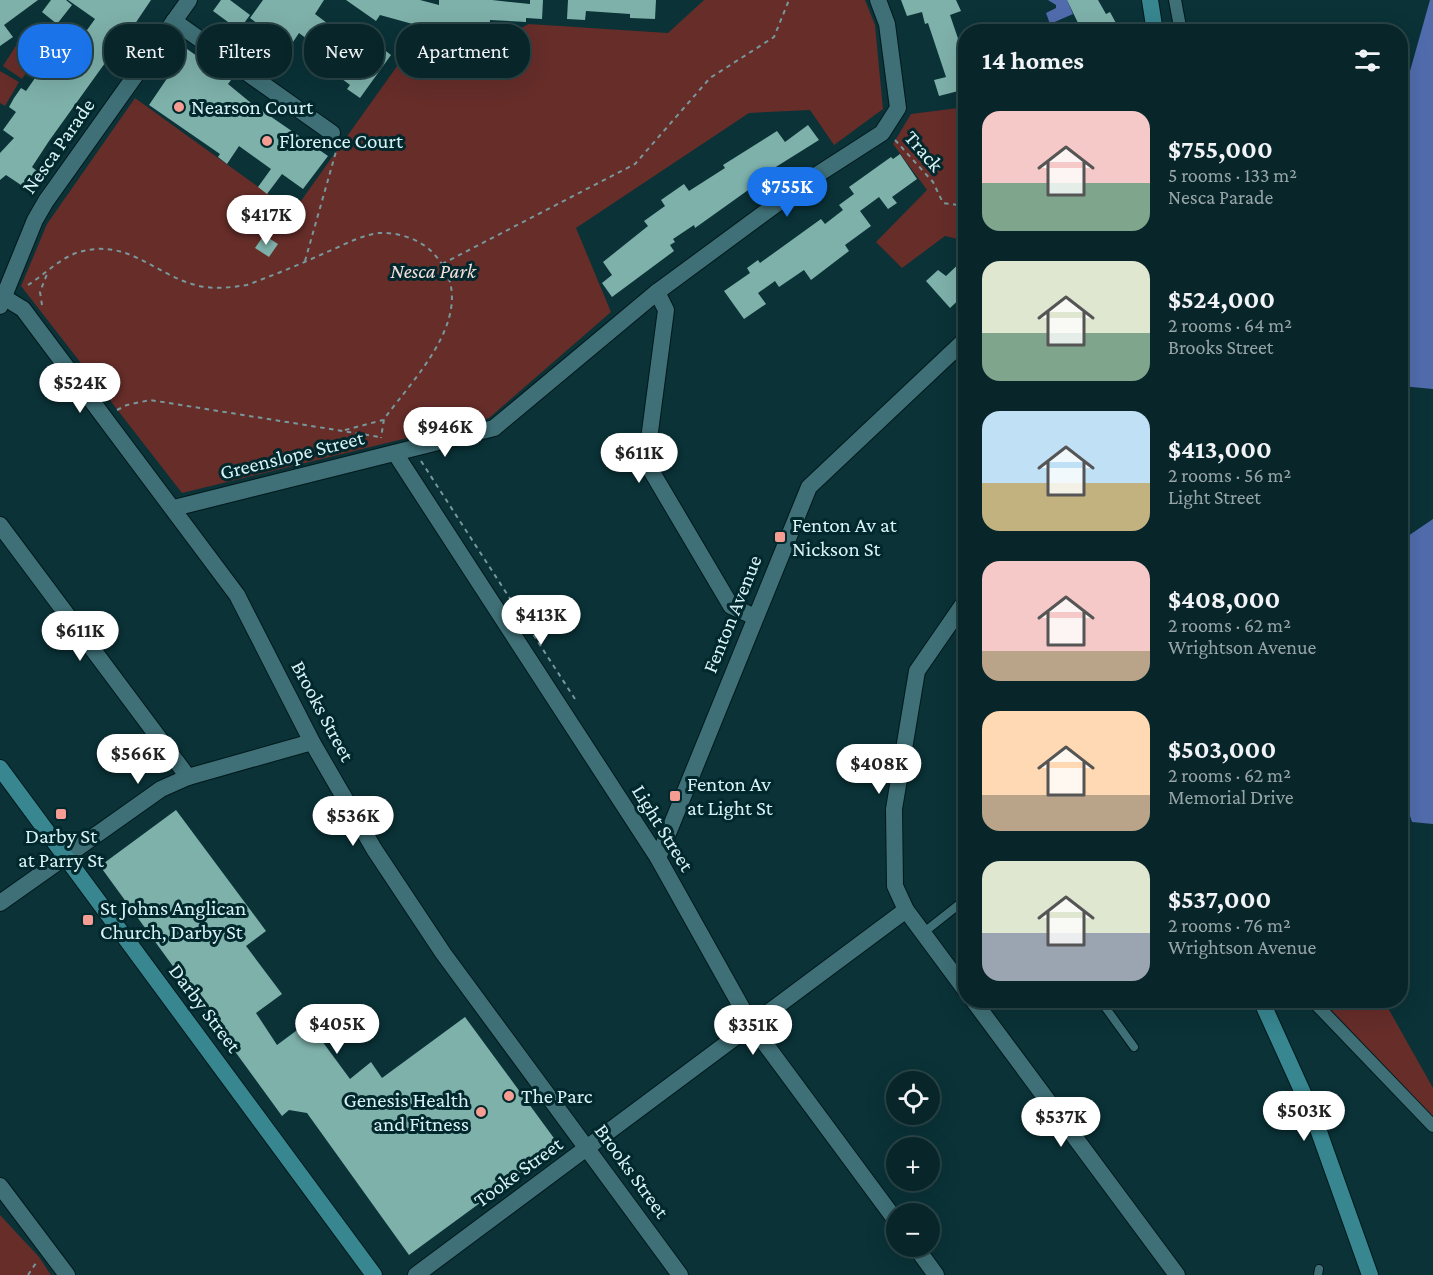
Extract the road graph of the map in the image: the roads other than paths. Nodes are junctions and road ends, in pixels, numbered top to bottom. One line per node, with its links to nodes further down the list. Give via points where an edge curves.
1 (189, 0): 5 (street, Nesca Parade)
2 (878, 0): 9 (street, via 887,24 898,108 885,129)
3 (1150, 0): 6 (main road)
4 (1175, 0): 7 (street)
5 (174, 21): 8 (street); 10 (street, Nesca Parade, via 45,201)
6 (1154, 24)
7 (1180, 24)
8 (334, 141)
9 (657, 292): 12 (street, Greenslope Street, via 494,428); 16 (street, via 666,310 646,462 731,606)
10 (2, 300): 13 (street, Brooks Street, via 22,309)
11 (958, 347): 16 (street, Fenton Avenue, via 809,487)
12 (389, 448): 13 (street, Greenslope Street); 21 (street, Light Street)
13 (174, 508): 17 (street, Brooks Street, via 237,595)
14 (0, 525): 19 (street)
15 (958, 612): 24 (street, via 917,671 894,809 895,886)
16 (755, 617): 21 (street, Fenton Avenue)
17 (312, 742): 19 (street); 34 (street, Brooks Street, via 374,849 437,943)
18 (0, 768): 20 (main road, Darby Street)
19 (188, 777): 20 (street, via 161,789)
20 (65, 857): 22 (street); 39 (main road, Darby Street)
21 (658, 858): 31 (street, Light Street)
22 (0, 903)
23 (958, 905): 25 (lane)
24 (906, 910): 25 (street); 31 (street, Tooke Street)
25 (923, 933): 26 (street)
26 (958, 980)
27 (979, 1008): 43 (street)
28 (1106, 1008): 32 (lane)
29 (1265, 1008): 44 (main road, via 1313,1115)
30 (1320, 1008): 33 (street)
31 (752, 1026): 34 (street, Tooke Street); 36 (street, Light Street)
32 (1134, 1047)
33 (1433, 1126)
34 (587, 1150): 40 (street, Tooke Street); 41 (street, Brooks Street)
35 (0, 1186): 38 (street)
36 (886, 1207)
37 (923, 1257): 42 (street)
38 (67, 1275)
39 (374, 1275)
40 (416, 1275)
41 (680, 1275)
42 (936, 1275)
43 (1177, 1275)
44 (1370, 1275)

